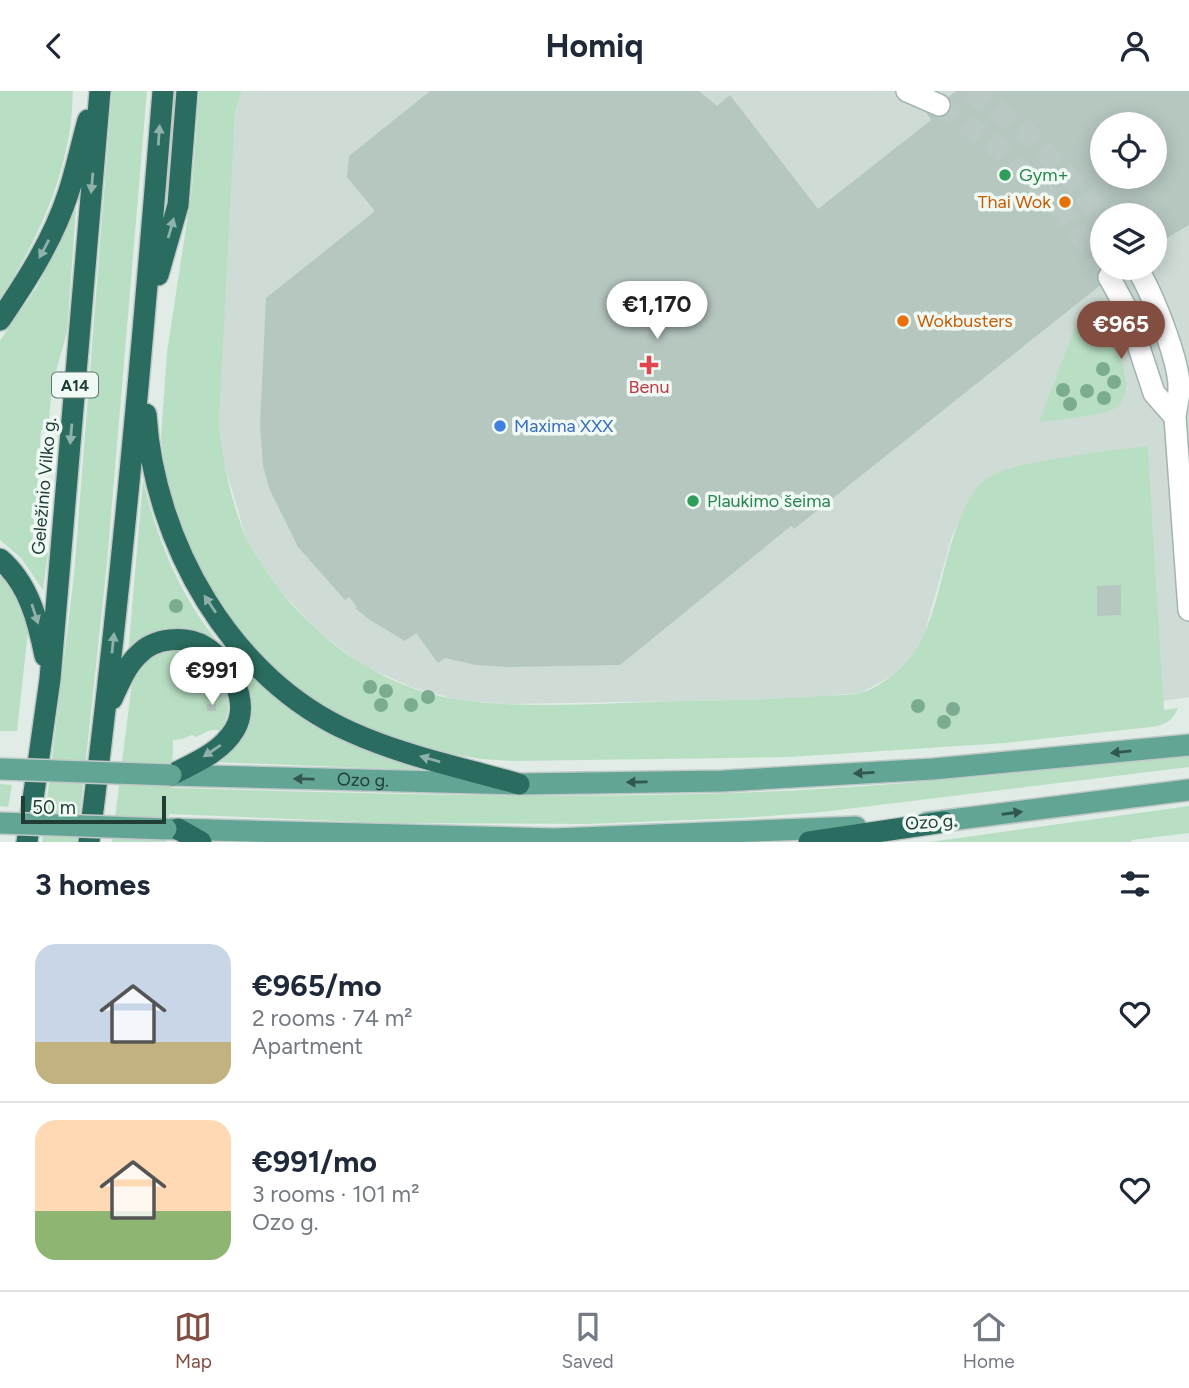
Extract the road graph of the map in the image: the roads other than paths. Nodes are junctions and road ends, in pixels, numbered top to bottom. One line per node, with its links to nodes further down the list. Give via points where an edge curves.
1 (98, 91): 9 (highway, one-way to 9, via 57,222); 14 (highway, Geležinio Vilko g. / A14, one-way to 14)
2 (163, 91): 8 (highway, one-way to 2)
3 (187, 91): 8 (highway, one-way to 3, via 178,205)
4 (907, 91): 5 (street)
5 (939, 105)
6 (1111, 280): 11 (street, via 1126,308 1154,393)
7 (1142, 280): 11 (street, via 1169,342 1180,388)
8 (145, 317): 10 (highway)
9 (0, 320)
10 (143, 349): 15 (highway, one-way to 10); 19 (highway, one-way to 10, via 350,732 288,694 251,659 195,582 171,529 148,448)
11 (1175, 417): 13 (street)
12 (0, 559): 14 (highway, one-way to 14, via 31,602)
13 (1189, 610)
14 (50, 679): 24 (highway, Geležinio Vilko g. / A14)
15 (106, 711): 18 (highway, one-way to 18, via 126,671 150,645 186,640 216,657 239,692 236,726 214,752); 25 (highway)
16 (1189, 745): 19 (main road, Ozo g., one-way to 19, via 933,769 723,781)
17 (0, 769): 18 (main road, Ozo g., bridge)
18 (171, 775): 19 (main road, Ozo g., one-way to 18)
19 (519, 784)
20 (1189, 790): 21 (main road, Ozo g., one-way to 20)
21 (944, 822): 23 (main road, Ozo g., via 554,839); 27 (highway)
22 (0, 823): 23 (main road, Ozo g., bridge)
23 (172, 829): 26 (highway)
24 (27, 842)
25 (89, 842)
26 (201, 842)
27 (809, 842)

